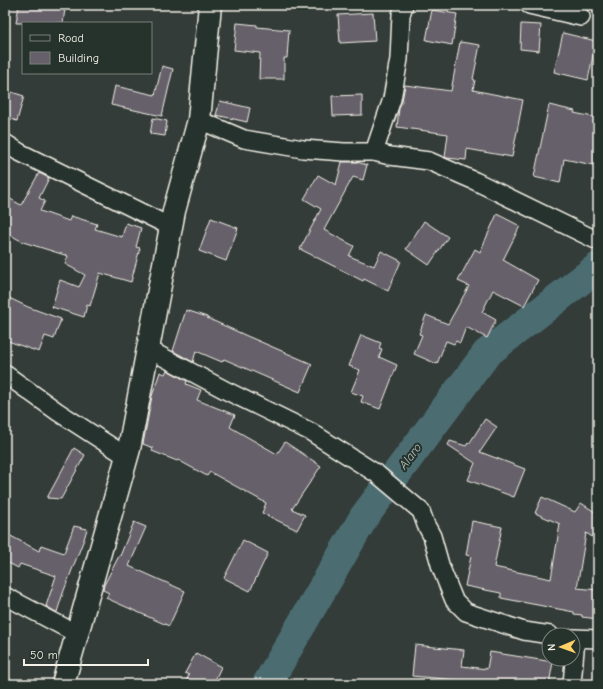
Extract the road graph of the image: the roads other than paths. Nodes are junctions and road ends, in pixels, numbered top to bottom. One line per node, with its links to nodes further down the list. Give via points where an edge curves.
1 (210, 5): 5 (street)
2 (404, 5): 7 (street, via 392,99)
3 (529, 5): 4 (street)
4 (581, 17)
5 (199, 120): 7 (street, via 244,139 303,149); 8 (street)
6 (5, 143): 8 (street)
7 (374, 152): 9 (street, via 429,161)
8 (171, 227): 10 (street)
9 (598, 241)
10 (148, 349): 12 (street); 15 (street, via 311,432 377,474 421,511 454,600 466,612 524,631)
11 (5, 374): 12 (street)
12 (126, 456): 14 (street)
13 (5, 596): 14 (street)
14 (77, 634): 19 (street)
15 (541, 634)
16 (581, 638): 17 (street)
17 (598, 639)
18 (573, 667): 20 (street)
19 (63, 684)
20 (572, 684)

